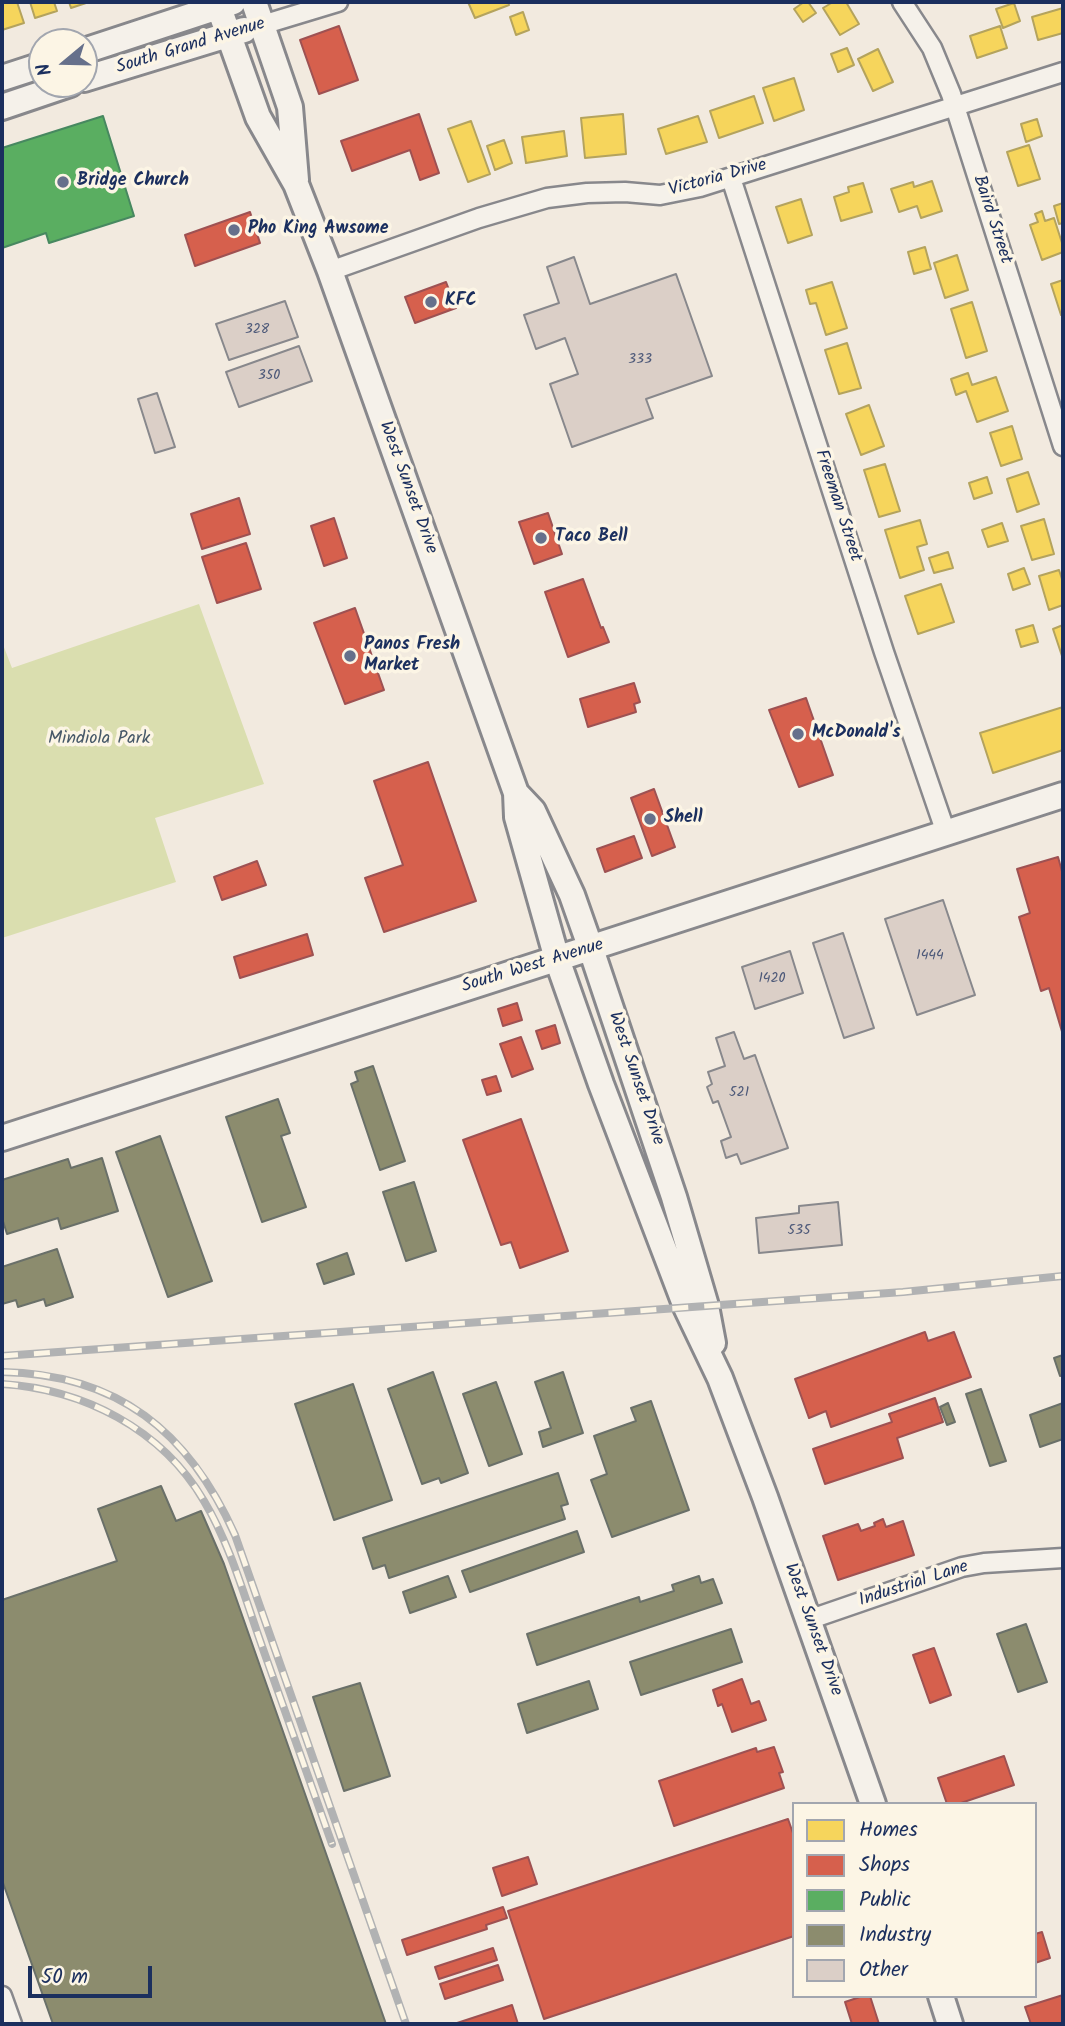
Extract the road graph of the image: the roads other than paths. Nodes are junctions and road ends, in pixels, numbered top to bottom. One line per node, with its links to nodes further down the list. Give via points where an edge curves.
1 (254, 2): 5 (main road, West Sunset Drive)
2 (338, 2): 5 (street, South Grand Avenue)
3 (902, 2): 16 (street, Baird Street, via 932,48)
4 (224, 4): 6 (main road, West Sunset Drive); 7 (main road, South Grand Avenue)
5 (262, 25): 6 (main road, South Grand Avenue); 18 (main road, West Sunset Drive, via 290,107)
6 (228, 34): 9 (main road, South Grand Avenue); 18 (main road, West Sunset Drive, via 258,117)
7 (117, 41): 8 (main road, South Grand Avenue); 9 (street)
8 (98, 47)
9 (126, 65): 12 (main road, South Grand Avenue)
10 (28, 70): 13 (main road)
11 (1063, 72): 16 (street, Victoria Drive)
12 (98, 74)
13 (2, 78)
14 (28, 96): 15 (main road)
15 (3, 103)
16 (955, 105): 17 (street, Victoria Drive); 20 (street, Baird Street)
17 (731, 178): 19 (street, Victoria Drive, via 660,195 587,192 547,198); 23 (street, Freeman Street)
18 (296, 184): 19 (main road, West Sunset Drive)
19 (330, 271): 21 (main road, West Sunset Drive)
20 (1063, 446)
21 (516, 793): 24 (main road, West Sunset Drive, via 533,811); 25 (main road, West Sunset Drive, via 517,817)
22 (1063, 795): 23 (main road, South West Avenue)
23 (946, 833): 24 (main road, South West Avenue)
24 (591, 948): 25 (main road, South West Avenue); 27 (main road, West Sunset Drive, via 685,1233)
25 (557, 959): 26 (main road, South West Avenue); 27 (main road, West Sunset Drive, via 686,1307)
26 (2, 1138)
27 (720, 1378): 29 (main road, West Sunset Drive)
28 (1063, 1558): 29 (street, Industrial Lane, via 962,1567)
29 (808, 1620): 30 (main road, West Sunset Drive)
30 (872, 1802)
31 (2, 1996): 33 (street)
32 (942, 1998): 34 (main road)
33 (12, 2024)
34 (950, 2024)

